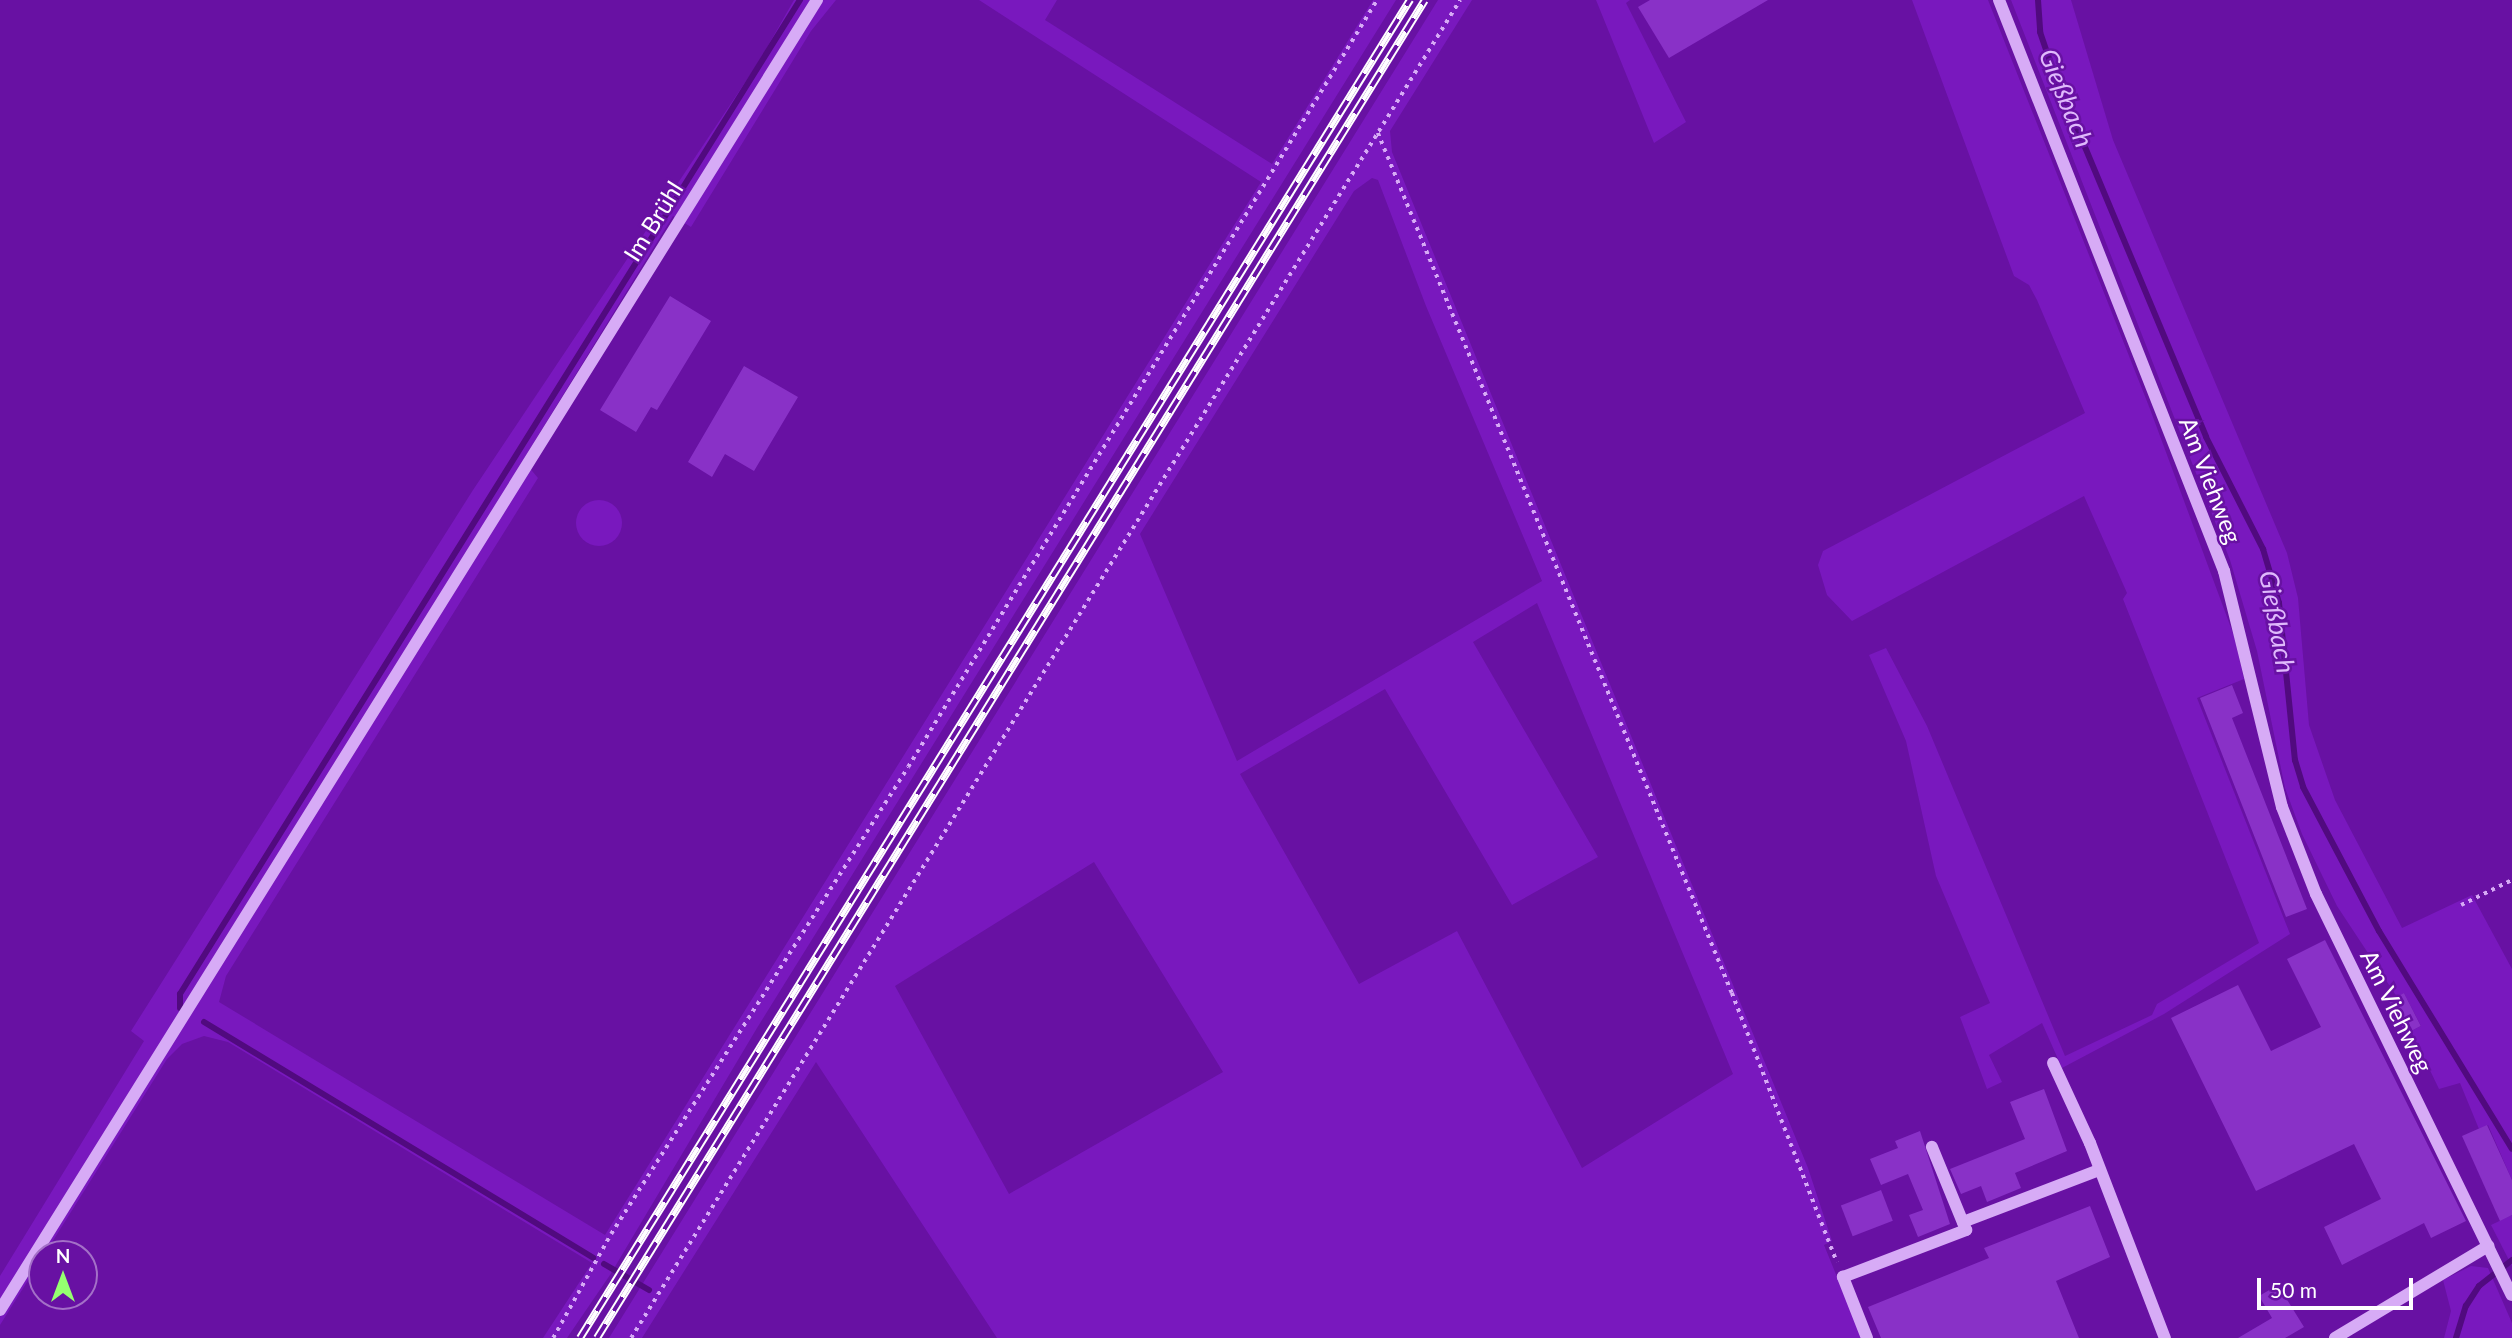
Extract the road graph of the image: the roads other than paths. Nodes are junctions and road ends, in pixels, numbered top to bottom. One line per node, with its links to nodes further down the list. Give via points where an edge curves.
1 (817, 0): 9 (street, Im Brühl)
2 (1999, 0): 7 (street, Am Viehweg, via 2224,570 2282,807 2316,894)
3 (2053, 1063): 5 (street)
4 (1932, 1147): 6 (street)
5 (2099, 1170): 6 (street); 11 (street)
6 (1963, 1222): 10 (street, via 1966,1230 1843,1277)
7 (2488, 1246): 8 (street, Am Viehweg); 12 (street)
8 (2512, 1295)
9 (0, 1310)
10 (1867, 1338)
11 (2165, 1338)
12 (2335, 1338)

